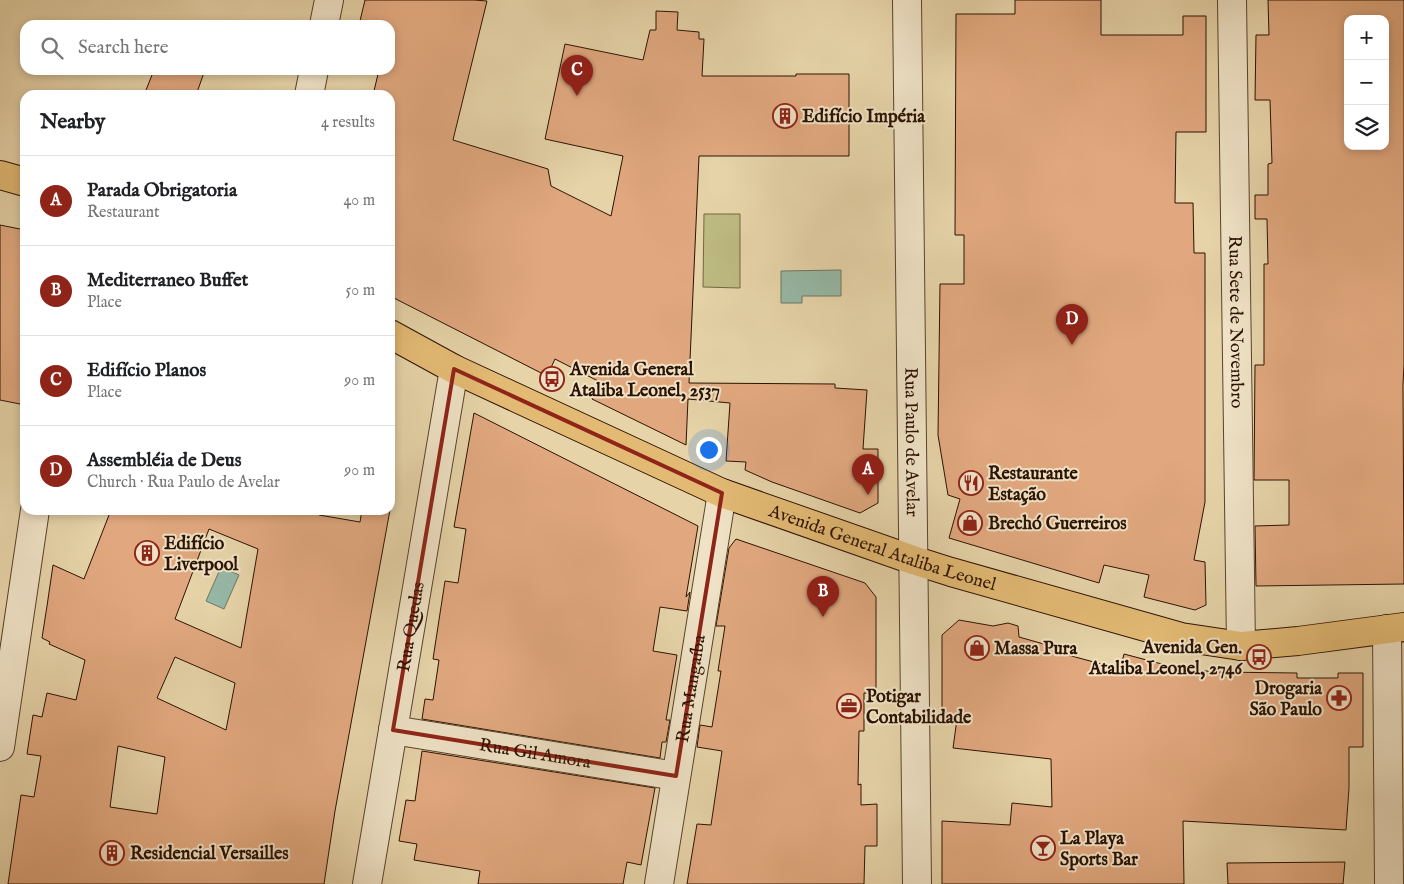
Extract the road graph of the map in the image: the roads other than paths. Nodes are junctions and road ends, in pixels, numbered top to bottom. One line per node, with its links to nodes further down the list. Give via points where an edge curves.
1 (329, 0): 4 (street)
2 (907, 0): 13 (street, Rua Paulo de Avelar)
3 (1232, 0): 15 (street, Rua Sete de Novembro)
4 (325, 20)
5 (313, 75): 6 (street)
6 (310, 90)
7 (0, 175): 8 (main road)
8 (20, 181)
9 (395, 337): 10 (main road, Avenida General Ataliba Leonel)
10 (454, 369): 11 (main road, Avenida General Ataliba Leonel); 16 (street, Rua Quedas)
11 (722, 493): 13 (main road, Avenida General Ataliba Leonel); 18 (street, Rua Mangaíba)
12 (34, 515): 17 (street)
13 (913, 560): 15 (main road, Avenida General Ataliba Leonel, via 1181,637); 21 (street, Rua Paulo de Avelar)
14 (1395, 628): 15 (main road, Avenida General Ataliba Leonel); 22 (street)
15 (1241, 646)
16 (393, 730): 18 (street, Rua Gil Amora); 19 (street, Rua Quedas)
17 (0, 748)
18 (676, 776): 20 (street, Rua Mangaíba)
19 (367, 884)
20 (659, 884)
21 (917, 884)
22 (1389, 884)

